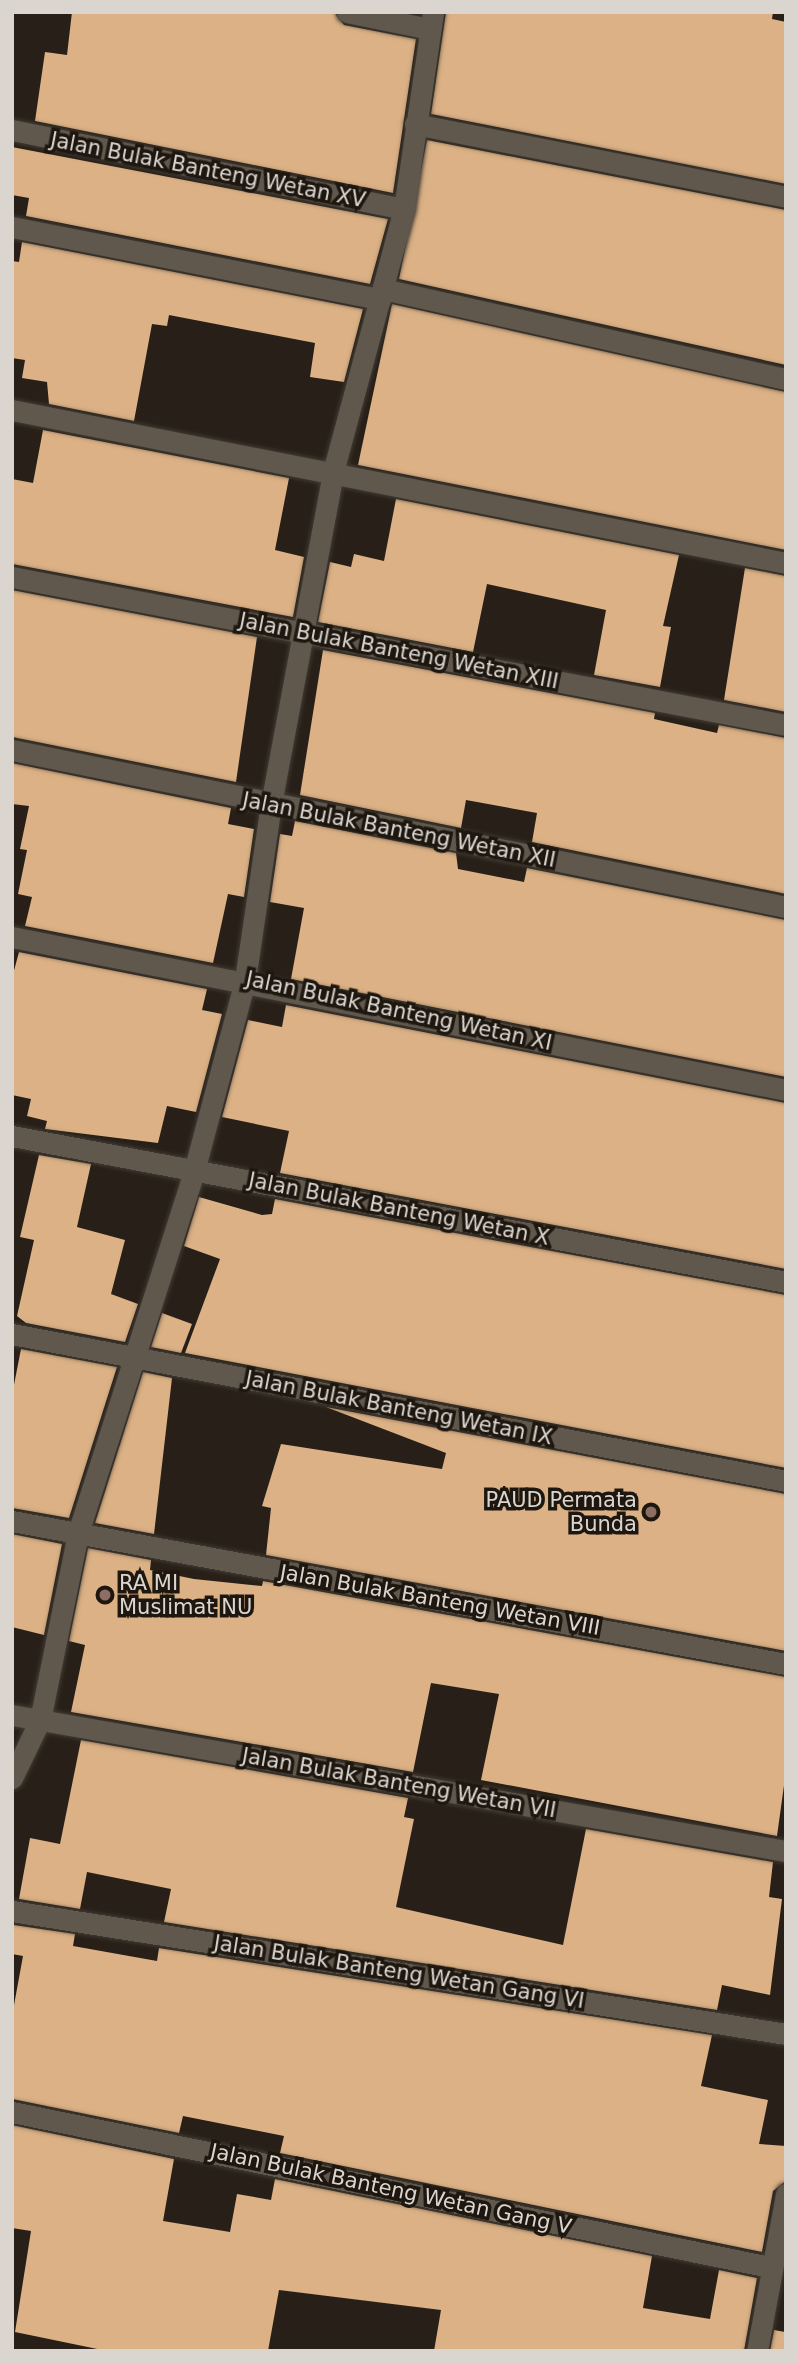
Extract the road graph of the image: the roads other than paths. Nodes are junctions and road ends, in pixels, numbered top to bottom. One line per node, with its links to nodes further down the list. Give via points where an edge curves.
1 (347, 12): 2 (street)
2 (431, 21): 3 (street)
3 (415, 124): 5 (street); 6 (street)
4 (12, 130): 6 (street, Jalan Bulak Banteng Wetan XV)
5 (786, 197)
6 (404, 209): 8 (street)
7 (12, 227): 8 (street)
8 (382, 294): 9 (street); 11 (street)
9 (786, 379)
10 (12, 410): 11 (street)
11 (334, 472): 12 (street); 14 (street)
12 (786, 563)
13 (12, 577): 14 (street, Jalan Bulak Banteng Wetan XIII)
14 (304, 634): 15 (street, Jalan Bulak Banteng Wetan XIII); 17 (street)
15 (786, 725)
16 (12, 750): 17 (street, Jalan Bulak Banteng Wetan XII)
17 (271, 804): 18 (street, Jalan Bulak Banteng Wetan XII); 20 (street)
18 (786, 907)
19 (12, 937): 20 (street, Jalan Bulak Banteng Wetan XI)
20 (245, 980): 21 (street, Jalan Bulak Banteng Wetan XI); 23 (street)
21 (786, 1090)
22 (12, 1136): 23 (street, Jalan Bulak Banteng Wetan X)
23 (194, 1171): 24 (street, Jalan Bulak Banteng Wetan X); 26 (street)
24 (786, 1282)
25 (12, 1334): 26 (street, Jalan Bulak Banteng Wetan IX)
26 (131, 1358): 27 (street, Jalan Bulak Banteng Wetan IX); 29 (street)
27 (786, 1481)
28 (12, 1521): 29 (street, Jalan Bulak Banteng Wetan VIII)
29 (78, 1533): 30 (street, Jalan Bulak Banteng Wetan VIII); 32 (street)
30 (786, 1664)
31 (12, 1715): 32 (street, Jalan Bulak Banteng Wetan VII)
32 (40, 1720): 33 (street); 34 (street, Jalan Bulak Banteng Wetan VII)
33 (12, 1778)
34 (786, 1851)
35 (12, 1911): 36 (street, Jalan Bulak Banteng Wetan Gang VI)
36 (786, 2034)
37 (12, 2112): 39 (street, Jalan Bulak Banteng Wetan Gang V)
38 (785, 2205): 39 (street)
39 (770, 2267): 40 (street)
40 (757, 2351)

